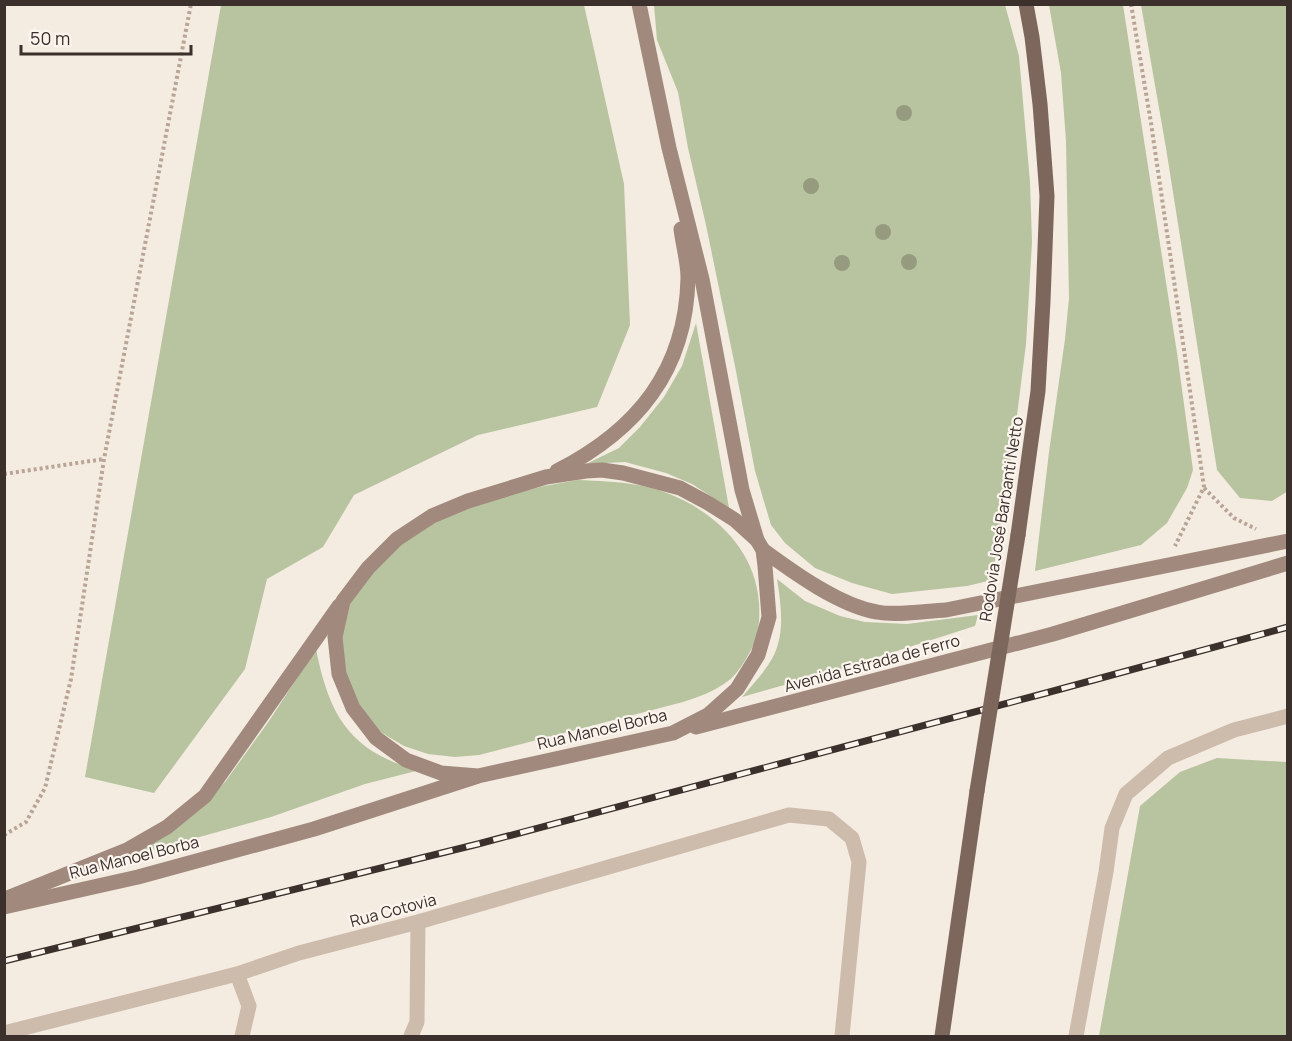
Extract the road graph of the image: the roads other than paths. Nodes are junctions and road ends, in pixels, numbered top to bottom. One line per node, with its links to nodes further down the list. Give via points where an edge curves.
1 (639, 4): 3 (main road)
2 (1026, 4): 20 (main road, Rodovia José Barbanti Netto, bridge, via 1040,104 1047,196 1038,391)
3 (669, 148): 4 (main road, via 688,276 684,322 671,362 624,427 579,460); 6 (main road, via 702,279 742,490)
4 (546, 477): 6 (main road, Rua Manoel Borba, via 602,470 680,488 735,520); 8 (main road, Rua Manoel Borba, via 432,516 397,539)
5 (1287, 541): 6 (main road, Avenida Estrada de Ferro, via 946,610 909,613 877,612 843,601 788,568)
6 (760, 545): 10 (main road, Rua Manoel Borba, via 769,617 758,655 737,689 708,715)
7 (1287, 563): 10 (main road, Avenida Estrada de Ferro, via 1053,634)
8 (343, 601): 11 (main road, Rua Manoel Borba, via 335,637 339,674 353,708 376,738 406,760 441,773); 12 (main road, Rua Manoel Borba, via 205,796 167,827 127,850)
9 (1287, 716): 21 (street, via 1234,730 1168,758 1126,794 1112,828)
10 (673, 733): 11 (main road, Rua Manoel Borba)
11 (478, 776): 13 (main road, Rua Manoel Borba, via 314,829 138,877)
12 (4, 900)
13 (4, 907)
14 (418, 922): 15 (street, Rua Cotovia); 18 (street, via 417,1022); 19 (street, Rua Cotovia, via 789,815 829,819 852,838 859,862)
15 (237, 974): 16 (street, Rua Cotovia); 17 (street, via 249,1006)
16 (4, 1033)
17 (242, 1036)
18 (411, 1036)
19 (842, 1036)
20 (942, 1036)
21 (1076, 1036)

